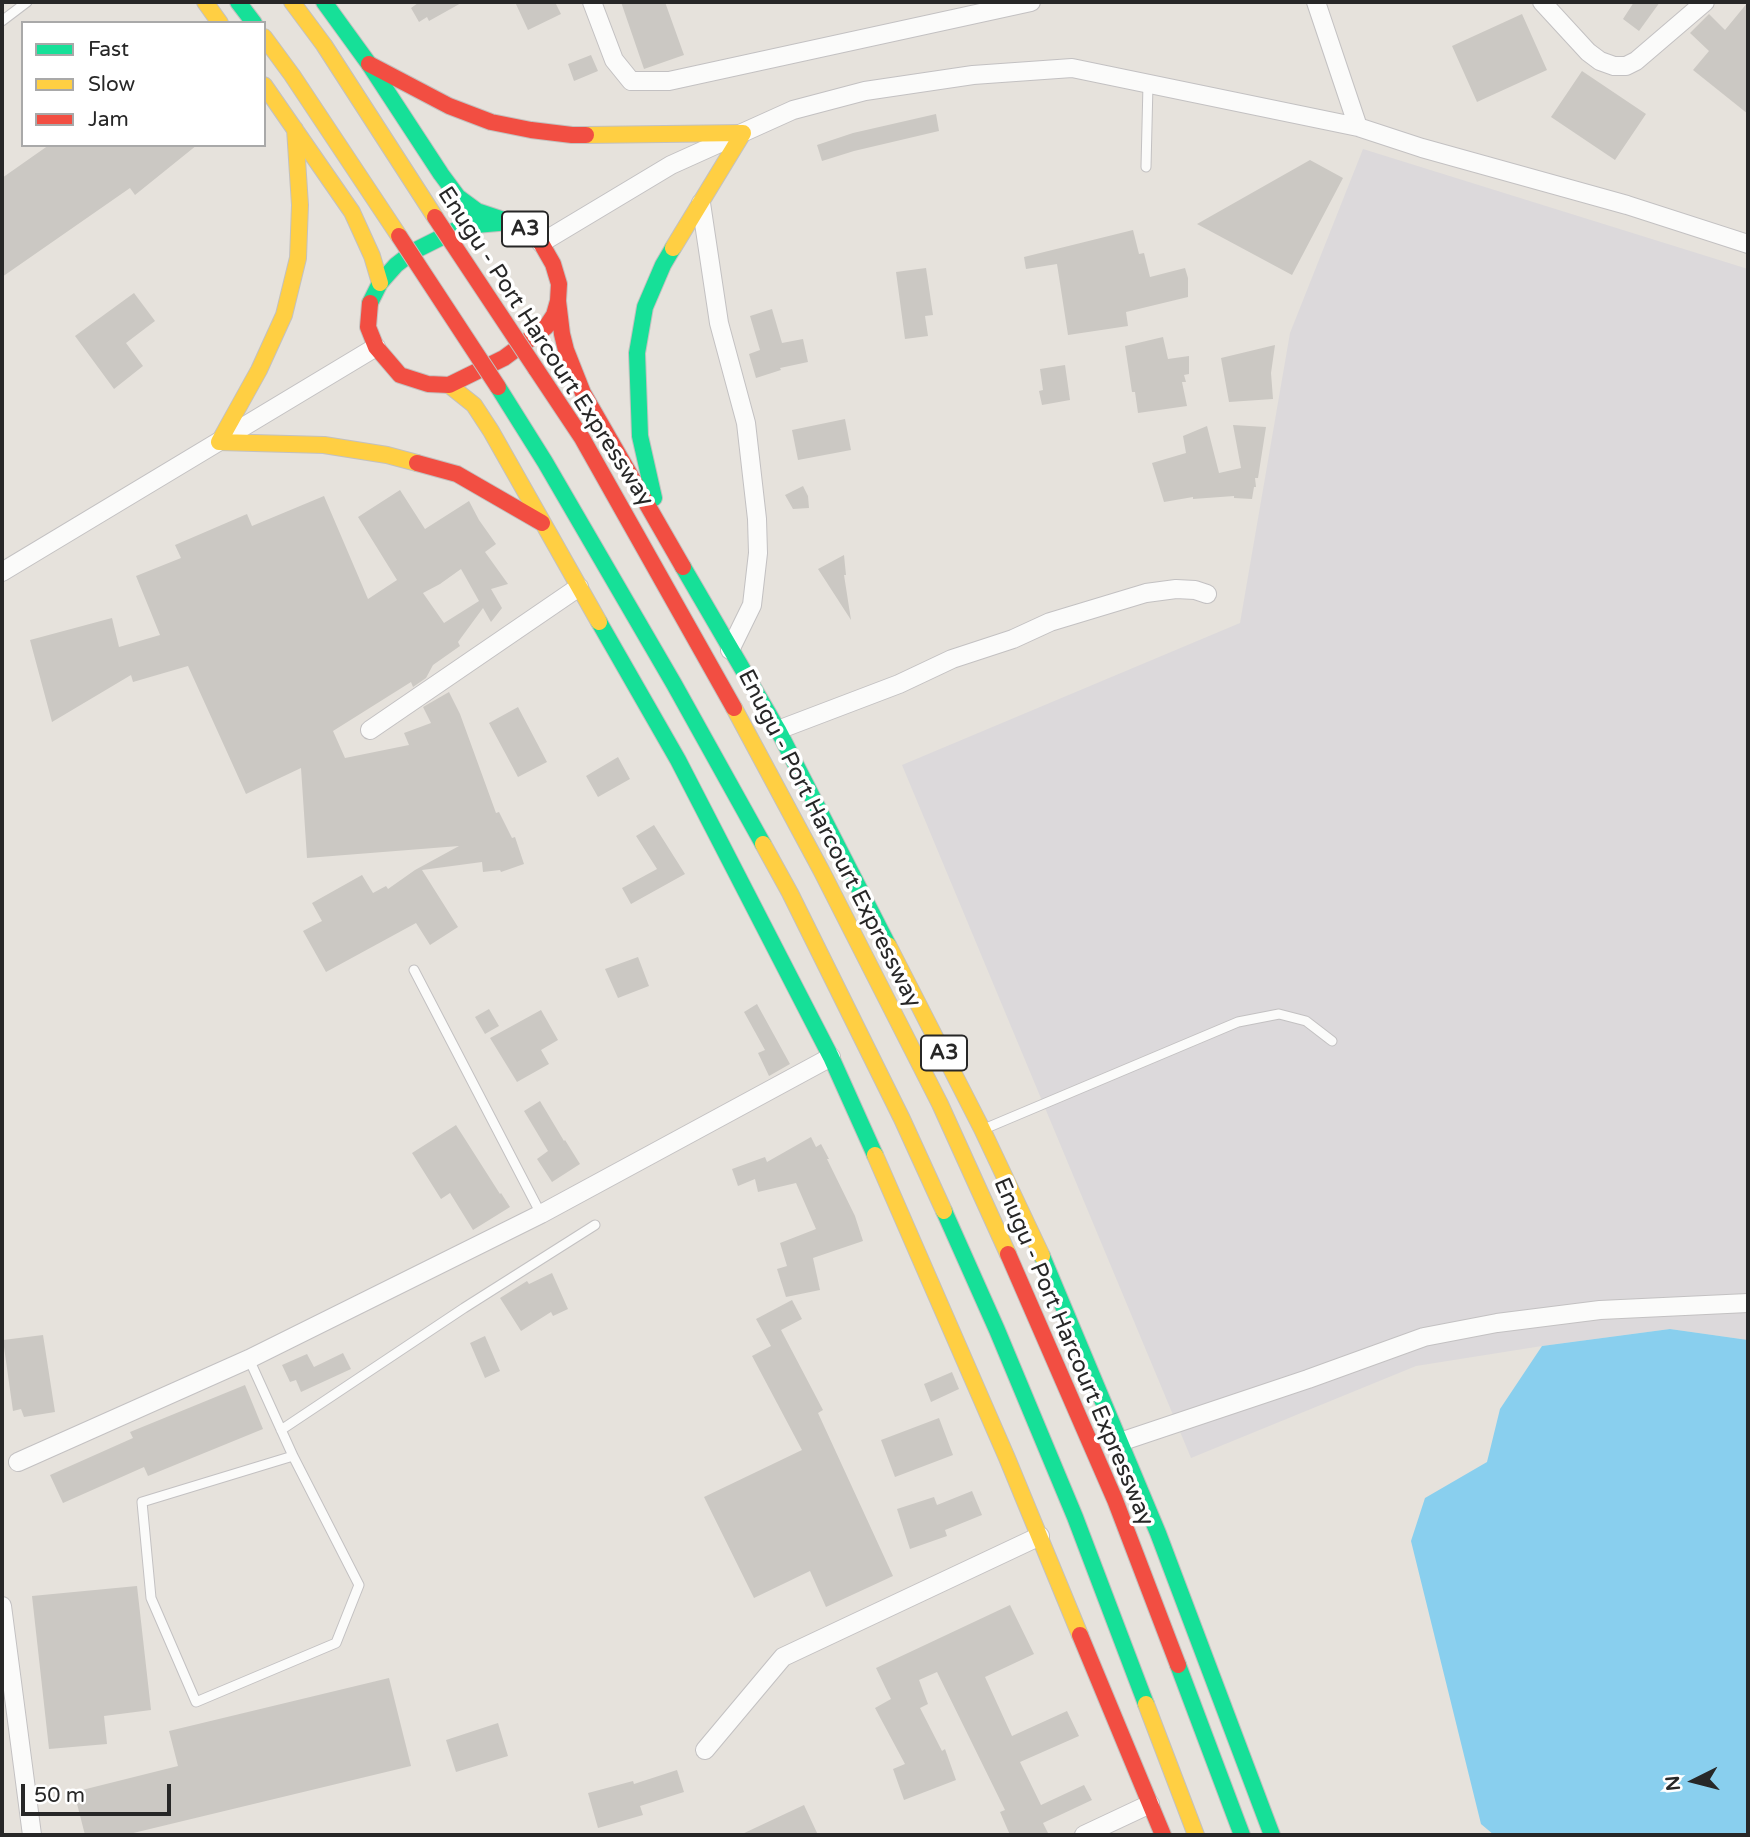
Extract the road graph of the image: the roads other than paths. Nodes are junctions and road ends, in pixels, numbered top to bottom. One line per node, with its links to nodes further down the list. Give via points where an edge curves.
1 (27, 2): 11 (lane)
2 (205, 2): 12 (main road)
3 (238, 2): 13 (main road)
4 (292, 2): 40 (main road, Enugu - Port Harcourt Expressway / A3, bridge, via 582,438 710,662 821,870)
5 (324, 2): 15 (main road, Enugu - Port Harcourt Expressway / A3)
6 (592, 2): 7 (street, via 614,60 631,81 669,80)
7 (1031, 2)
8 (1316, 2): 18 (street)
9 (1542, 2): 10 (street, via 1588,52 1614,66 1636,61)
10 (1705, 2)
11 (2, 21)
12 (219, 21)
13 (252, 21)
14 (266, 40): 40 (main road, Enugu - Port Harcourt Expressway / A3, bridge, via 545,462 790,893)
15 (369, 64): 20 (main road, via 449,106 504,125 572,135); 23 (main road, Enugu - Port Harcourt Expressway / A3, via 458,197 477,211)
16 (1148, 84): 18 (street); 20 (street, via 1072,68 973,75 865,91 793,110); 21 (lane)
17 (266, 88): 19 (main road)
18 (1358, 127): 25 (street)
19 (295, 129): 26 (main road, via 352,212); 30 (main road, via 298,258 284,315)
20 (743, 133): 22 (main road); 24 (street, via 671,165)
21 (1146, 167)
22 (700, 201): 32 (main road, via 645,307 637,353 640,436); 36 (street, via 719,323 746,423 757,519 752,604)
23 (510, 222): 24 (main road, A3, via 527,229); 26 (main road, A3, via 464,226 414,251)
24 (541, 243): 27 (main road, A3, via 559,284)
25 (1748, 244)
26 (380, 283): 28 (main road, A3, via 370,301 368,327)
27 (558, 301): 29 (main road, via 554,316 529,341); 32 (main road, Enugu - Port Harcourt Expressway / A3, via 564,342 583,393)
28 (376, 347): 29 (main road, A3, via 400,375); 30 (street)
29 (449, 385): 31 (main road, via 474,405)
30 (219, 442): 31 (main road, via 324,445 387,455 457,474); 33 (street)
31 (542, 523): 34 (main road)
32 (659, 525): 36 (main road, Enugu - Port Harcourt Expressway / A3)
33 (2, 572)
34 (579, 587): 37 (street); 42 (main road, via 678,760)
35 (1207, 594): 38 (street, via 1176,589 1146,593 1049,622)
36 (730, 650): 38 (main road, Enugu - Port Harcourt Expressway / A3)
37 (370, 730)
38 (778, 730): 43 (main road, Enugu - Port Harcourt Expressway / A3)
39 (414, 970): 44 (lane)
40 (880, 1030): 59 (main road, Enugu - Port Harcourt Expressway / A3, via 902,1119 998,1330 1075,1517); 60 (main road, Enugu - Port Harcourt Expressway / A3, via 940,1104 1027,1295 1115,1500)
41 (1332, 1041): 43 (lane, via 1306,1021 1279,1014 1238,1022)
42 (831, 1057): 44 (street); 52 (main road)
43 (982, 1129): 49 (main road, Enugu - Port Harcourt Expressway / A3, via 1052,1277)
44 (541, 1214): 47 (street)
45 (595, 1225): 48 (lane)
46 (1748, 1303): 49 (street, via 1600,1310 1424,1337)
47 (249, 1359): 48 (lane); 51 (street)
48 (281, 1430): 50 (lane)
49 (1120, 1443): 61 (main road, Enugu - Port Harcourt Expressway / A3)
50 (293, 1455): 50 (lane, via 359,1585 355,1597 336,1643 196,1702 151,1598 142,1502)
51 (18, 1462)
52 (1040, 1536): 54 (street, via 783,1657); 55 (main road)
53 (2, 1606): 56 (street)
54 (705, 1750)
55 (1150, 1804): 57 (street); 58 (main road)
56 (32, 1835)
57 (1084, 1835)
58 (1163, 1835)
59 (1196, 1835)
60 (1242, 1835)
61 (1272, 1835)

